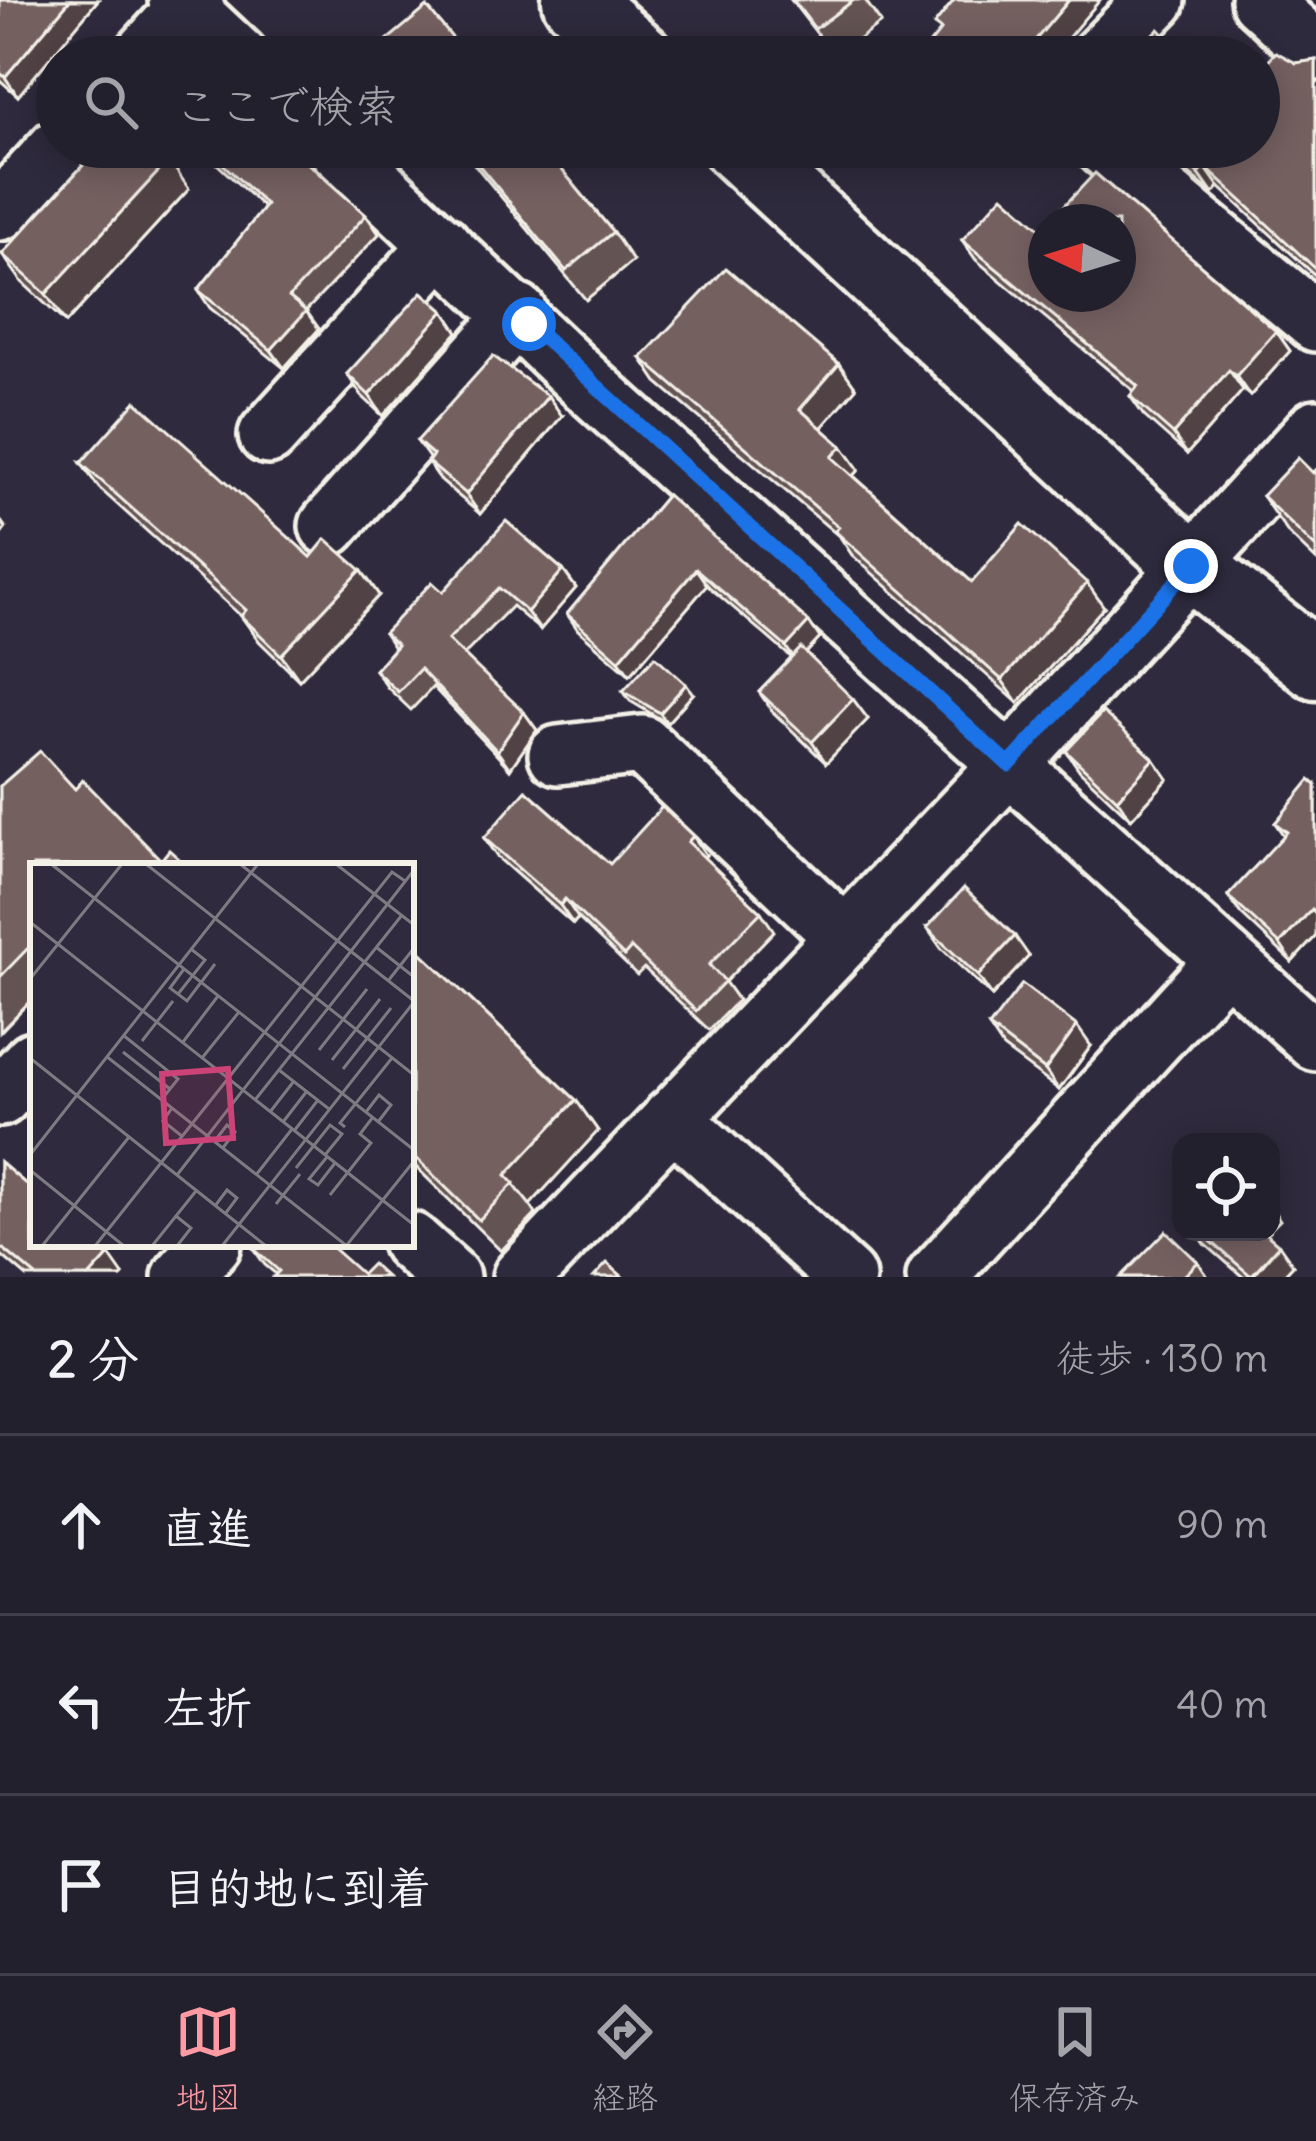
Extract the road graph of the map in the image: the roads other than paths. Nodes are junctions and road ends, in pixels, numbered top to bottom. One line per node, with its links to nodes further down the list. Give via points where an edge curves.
1 (577, 0): 7 (street)
2 (1156, 0): 8 (street)
3 (1260, 0): 9 (street)
4 (186, 3): 5 (street); 6 (street)
5 (159, 36)
6 (218, 36)
7 (617, 36)
8 (1120, 36)
9 (1316, 51)
10 (40, 168): 14 (street)
11 (360, 168): 15 (street)
12 (760, 168): 21 (street)
13 (1130, 168): 17 (street)
14 (0, 211)
15 (441, 244): 16 (street); 19 (street)
16 (518, 314): 20 (street); 24 (street)
17 (1316, 322)
18 (1316, 428): 21 (street)
19 (268, 435)
20 (329, 526)
21 (1191, 566): 22 (street); 24 (street)
22 (1316, 665)
23 (558, 755): 25 (street, via 642,745)
24 (1009, 765): 25 (street); 26 (street)
25 (845, 938): 30 (street)
26 (1226, 960): 27 (street); 37 (street)
27 (1316, 1042)
28 (30, 1063): 29 (street)
29 (0, 1097)
30 (672, 1118): 35 (street); 36 (street)
31 (414, 1245): 34 (street)
32 (209, 1247): 33 (street)
33 (182, 1277)
34 (450, 1277)
35 (521, 1277)
36 (846, 1277)
37 (935, 1277)

